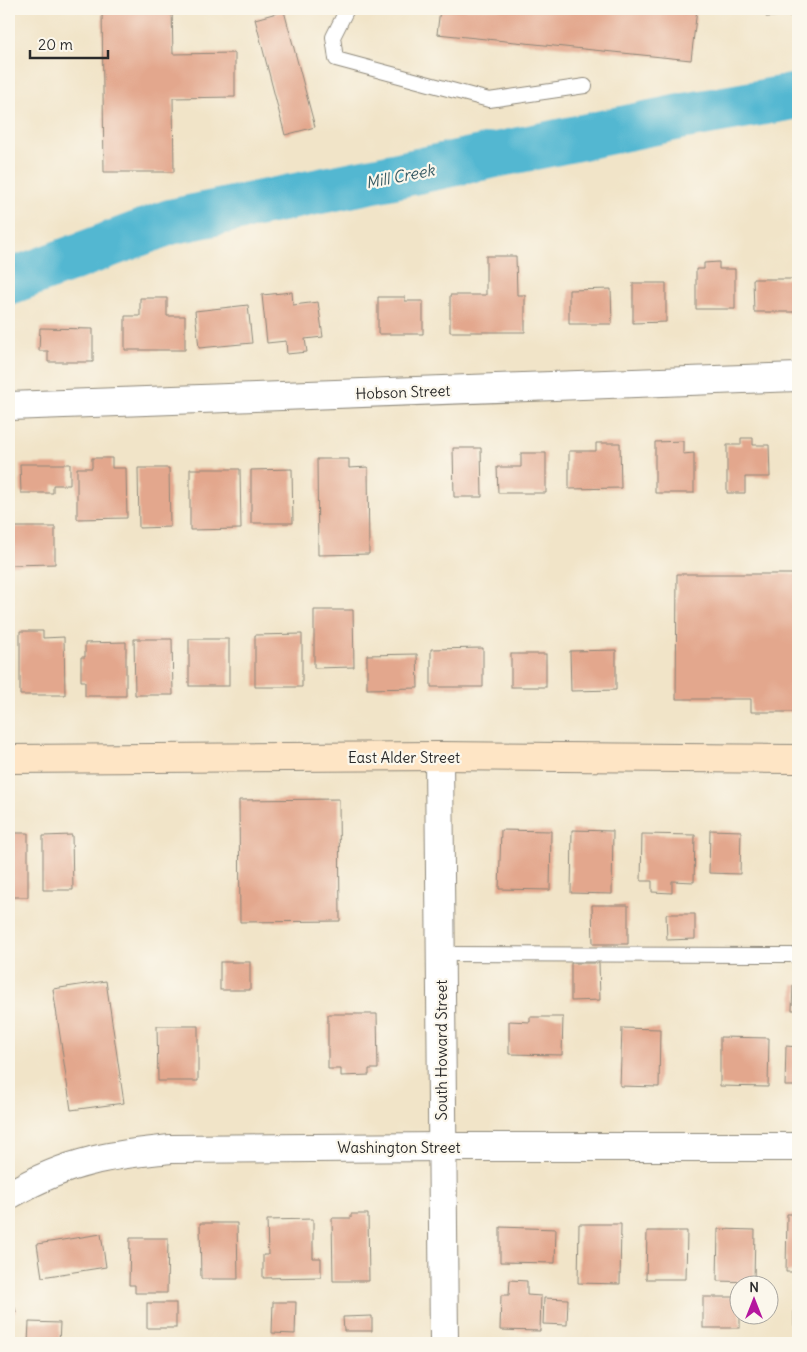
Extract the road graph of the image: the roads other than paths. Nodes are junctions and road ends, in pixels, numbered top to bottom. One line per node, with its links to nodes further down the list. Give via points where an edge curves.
1 (347, 9): 2 (lane, via 333,37 336,59 489,100)
2 (585, 86)
3 (798, 377): 4 (street, Hobson Street)
4 (9, 406)
5 (439, 756): 6 (main road, East Alder Street); 7 (main road, East Alder Street); 8 (street, South Howard Street)
6 (9, 759)
7 (798, 759)
8 (440, 954): 9 (lane); 10 (street, South Howard Street)
9 (798, 955)
10 (442, 1147): 11 (street, Washington Street); 12 (street, Washington Street, via 137,1152 59,1171); 13 (street, South Howard Street)
11 (798, 1148)
12 (9, 1195)
13 (444, 1343)

